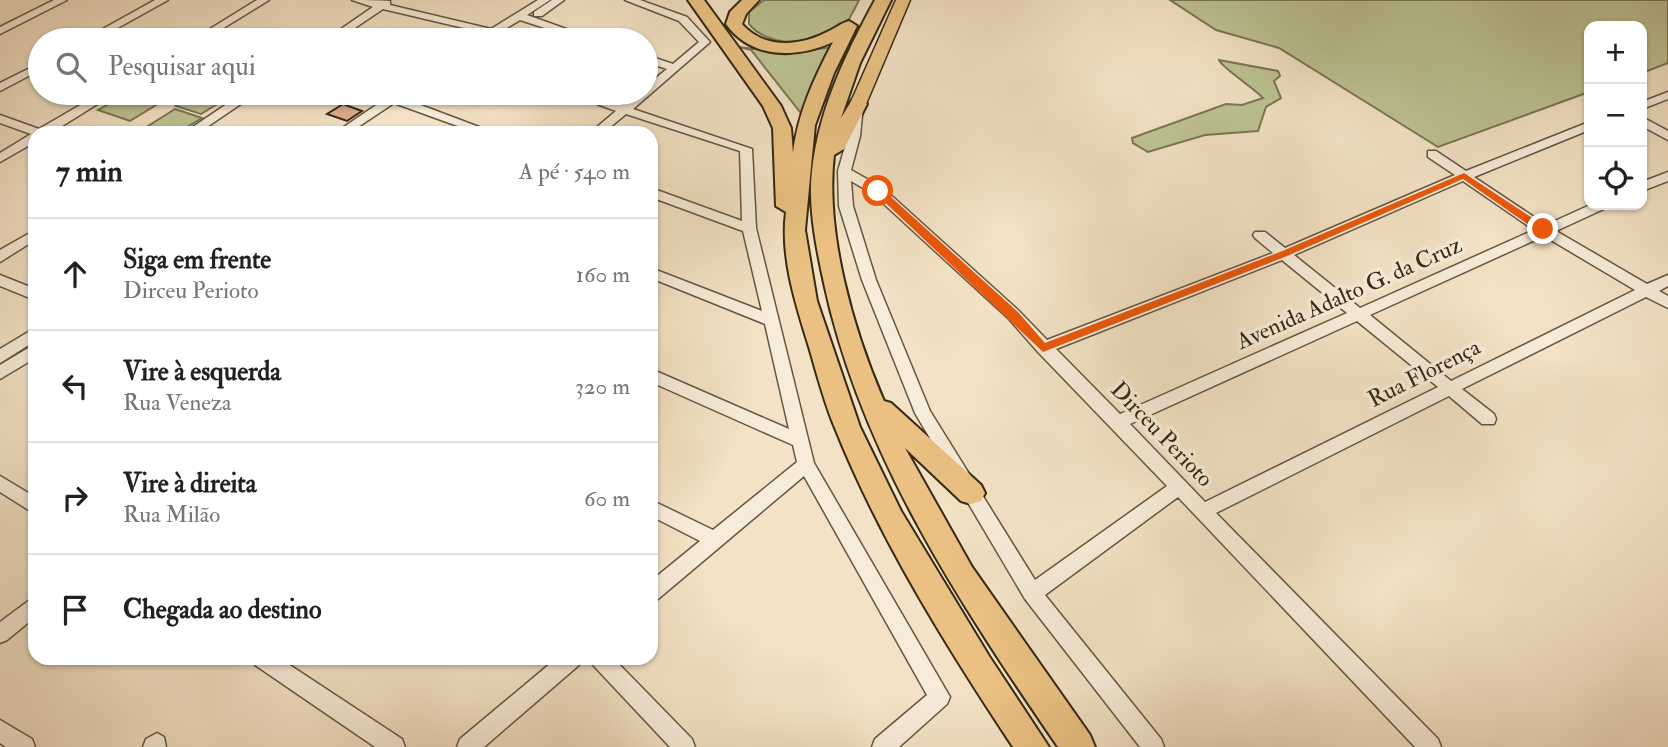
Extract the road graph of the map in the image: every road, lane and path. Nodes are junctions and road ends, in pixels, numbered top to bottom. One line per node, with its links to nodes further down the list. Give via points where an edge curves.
1 (62, 0): 22 (street)
2 (163, 0): 16 (street)
3 (264, 0): 17 (street)
4 (357, 0): 13 (street)
5 (545, 0): 14 (street)
6 (559, 0): 14 (street)
7 (630, 0): 24 (street, via 683,19 705,43)
8 (696, 0): 63 (highway, via 782,128 785,205)
9 (751, 0): 15 (highway, via 738,12 734,24 745,38 758,43 803,46 826,41)
10 (864, 0): 15 (highway)
11 (883, 0): 53 (highway, via 842,79 831,113)
12 (903, 0): 29 (main road)
13 (386, 3): 18 (street); 19 (street)
14 (524, 18): 20 (street); 21 (street)
15 (849, 26): 63 (highway, via 806,125)
16 (110, 28)
17 (217, 28)
18 (348, 28)
19 (472, 28)
20 (510, 28)
21 (555, 28)
22 (0, 31)
23 (658, 62): 24 (street)
24 (675, 68): 26 (street)
25 (28, 73): 27 (street)
26 (658, 82)
27 (0, 88)
28 (1668, 95): 30 (street)
29 (858, 104): 53 (highway)
30 (1647, 104)
31 (89, 105): 41 (street)
32 (234, 105): 42 (street)
33 (388, 105): 43 (street)
34 (392, 105): 44 (street)
35 (418, 105): 45 (street)
36 (612, 105): 38 (street)
37 (630, 105): 38 (street)
38 (625, 109): 46 (street); 61 (street, via 746,149)
39 (0, 119): 48 (street)
40 (1647, 124): 49 (street)
41 (52, 126)
42 (204, 126)
43 (353, 126)
44 (366, 126)
45 (471, 126)
46 (604, 126)
47 (1584, 128): 54 (street)
48 (28, 129)
49 (1668, 136)
50 (28, 141): 52 (street)
51 (1432, 154): 54 (street)
52 (0, 158)
53 (833, 173): 57 (street, Dirceu Perioto); 58 (street); 83 (highway, via 822,210 837,301)
54 (1464, 176): 62 (street); 67 (street)
55 (1668, 176): 56 (street)
56 (1647, 185)
57 (878, 191): 58 (street); 77 (street, Dirceu Perioto, via 1014,315)
58 (844, 194): 90 (street, via 869,280 923,413)
59 (658, 195): 61 (street)
60 (1589, 210): 62 (street, Avenida Adalto G. da Cruz)
61 (750, 228): 75 (street)
62 (1543, 229): 71 (street); 74 (street, Avenida Adalto G. da Cruz)
63 (794, 230): 106 (highway, via 806,301 847,427 891,519 978,667)
64 (1260, 235): 67 (street)
65 (28, 238): 66 (street)
66 (3, 252)
67 (1283, 254): 74 (street); 77 (street)
68 (658, 276): 75 (street)
69 (0, 279): 72 (street)
70 (1668, 280): 71 (street, Rua Florença)
71 (1648, 290): 73 (street); 82 (street, Rua Florença)
72 (28, 292)
73 (1668, 303)
74 (1358, 315): 82 (street); 85 (street, Avenida Adalto G. da Cruz)
75 (773, 321): 86 (street)
76 (28, 339): 79 (street)
77 (1043, 348): 85 (street, Dirceu Perioto)
78 (28, 355): 80 (street)
79 (0, 357)
80 (0, 373)
81 (658, 378): 86 (street)
82 (1448, 387): 84 (street); 92 (street, Rua Florença)
83 (872, 401): 90 (highway); 107 (highway, via 917,496 1007,646)
84 (1488, 419)
85 (1117, 422): 89 (street, Dirceu Perioto)
86 (801, 441): 87 (street)
87 (806, 464): 94 (street); 105 (street, via 940,697)
88 (0, 483): 91 (street)
89 (1180, 486): 92 (street, Dirceu Perioto); 96 (street)
90 (971, 493): 96 (street)
91 (28, 501)
92 (1203, 511): 109 (street, Dirceu Perioto)
93 (658, 512): 94 (street)
94 (715, 540): 95 (street)
95 (658, 587)
96 (1032, 593): 108 (street)
97 (28, 611): 98 (street)
98 (0, 634)
99 (272, 665): 102 (street)
100 (564, 665): 103 (street)
101 (607, 665): 104 (street)
102 (394, 747)
103 (468, 747)
104 (684, 747)
105 (883, 747)
106 (1032, 747)
107 (1078, 747)
108 (1153, 747)
109 (1430, 747)

